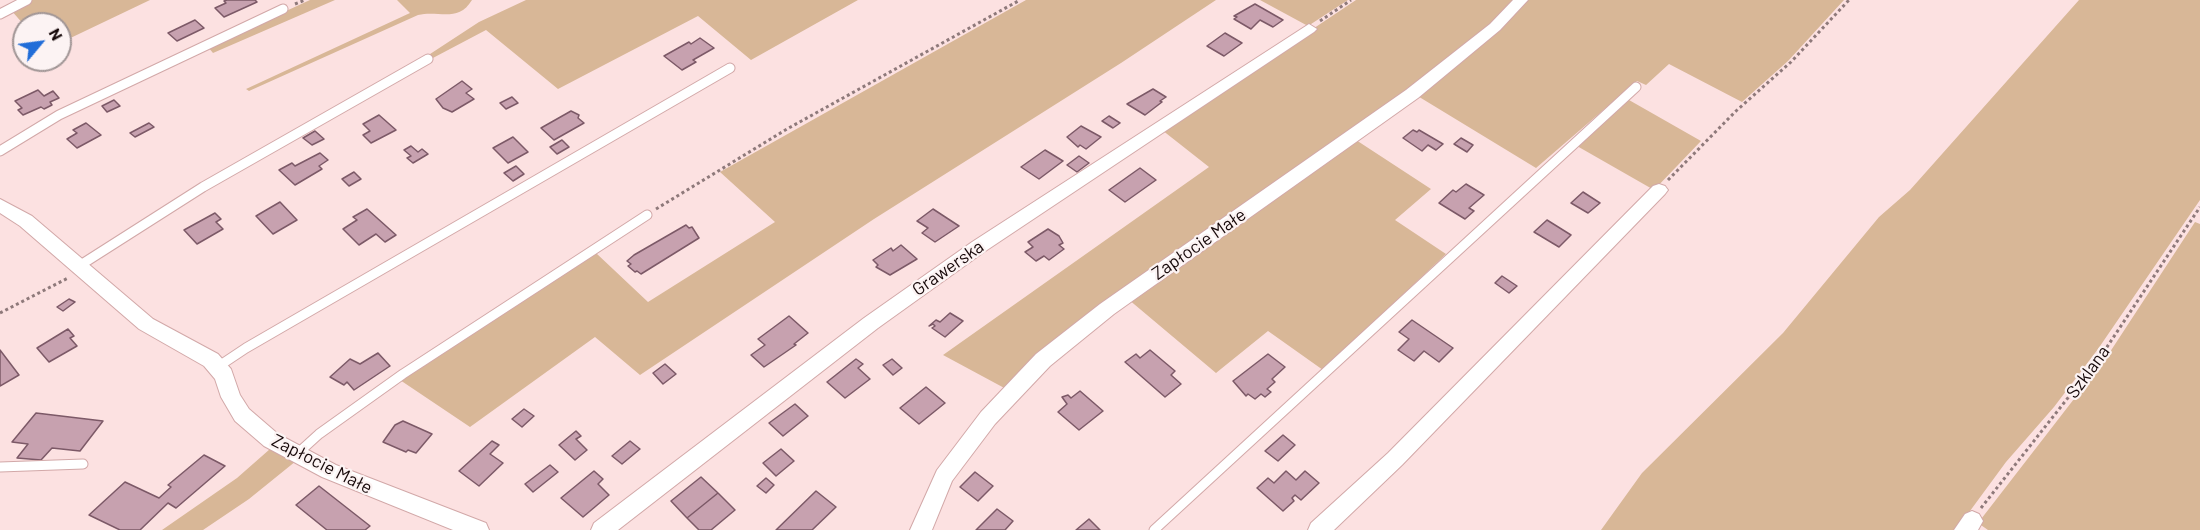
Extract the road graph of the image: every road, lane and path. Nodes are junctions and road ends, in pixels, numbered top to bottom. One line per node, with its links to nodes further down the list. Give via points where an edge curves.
1 (27, 0): 7 (lane)
2 (1020, 0): 16 (path, via 787,129)
3 (1351, 0): 8 (path)
4 (1521, 0): 26 (street, Zapłocie Małe, via 1495,27 1412,94 1107,309 1043,360 988,418 944,476)
5 (1849, 0): 13 (path)
6 (283, 9): 12 (lane, via 59,115)
7 (0, 14)
8 (1309, 29): 25 (street, Grawerska, via 890,309)
9 (428, 59): 17 (lane, via 203,187 106,247)
10 (730, 68): 19 (lane)
11 (1636, 87): 27 (lane)
12 (0, 151)
13 (1659, 190): 28 (street, via 1395,459)
14 (0, 206): 17 (street, via 26,220)
15 (2200, 207): 23 (path, Szklana, via 2103,353 2011,466)
16 (647, 215): 20 (lane, via 403,374)
17 (81, 268): 18 (path); 19 (street, via 146,324)
18 (0, 313)
19 (219, 366): 20 (street, Zapłocie Małe, via 242,415 271,440)
20 (297, 454): 24 (street, Zapłocie Małe, via 379,492)
21 (83, 464): 22 (lane)
22 (0, 467)
23 (1968, 526)
24 (478, 530)
25 (602, 530)
26 (921, 530)
27 (1154, 530)
28 (1319, 530)

